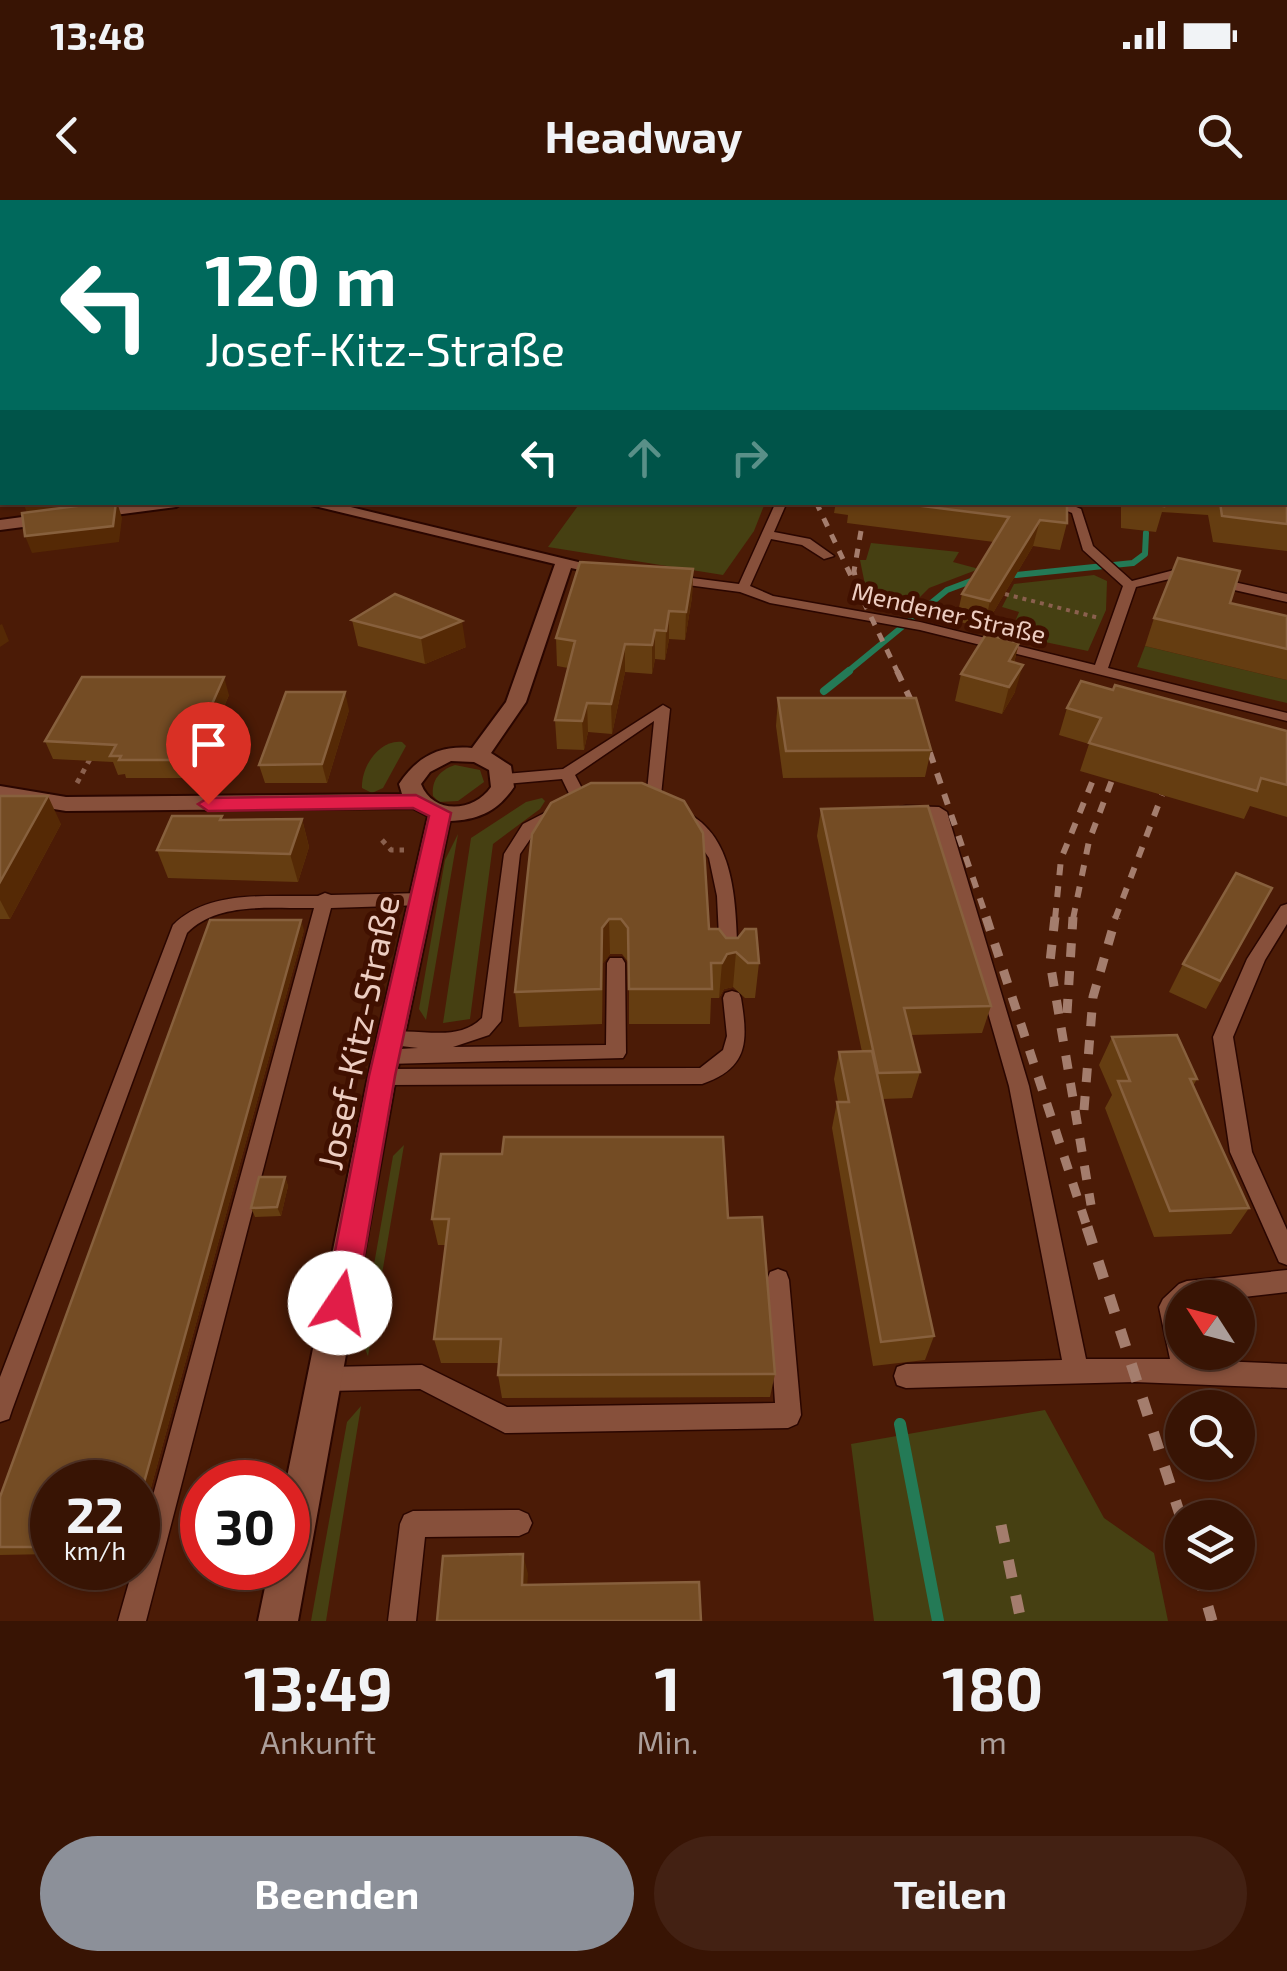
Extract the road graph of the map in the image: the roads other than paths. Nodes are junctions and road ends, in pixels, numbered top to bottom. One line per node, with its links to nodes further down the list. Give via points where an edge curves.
1 (154, 505): 5 (street)
2 (318, 505): 8 (street)
3 (781, 505): 6 (lane)
4 (1060, 505): 11 (lane, via 1077,511 1094,556)
5 (0, 526)
6 (770, 535): 7 (lane, via 806,542); 12 (lane)
7 (828, 556)
8 (564, 564): 9 (street); 16 (street, via 516,702)
9 (606, 570)
10 (647, 576): 12 (lane, Mendener Straße)
11 (1124, 581): 13 (lane, via 1178,572); 14 (lane)
12 (743, 588): 14 (lane, Mendener Straße)
13 (1287, 598)
14 (1100, 671): 15 (lane, Mendener Straße)
15 (1287, 718)
16 (478, 755): 18 (street, via 498,764); 20 (street, Josef-Kitz-Straße, via 446,756 422,766 410,784)
17 (566, 774): 18 (lane); 26 (lane, via 663,709 647,800 702,827 723,869); 28 (lane, via 589,800 528,828 512,854 491,1021 468,1039)
18 (505, 779): 20 (street, via 486,806)
19 (0, 793): 20 (street, via 66,804)
20 (428, 807): 23 (street, Josef-Kitz-Straße)
21 (882, 811): 33 (lane, via 939,812 1019,1086)
22 (325, 899): 23 (lane); 37 (lane, via 214,907 194,914 179,930); 39 (lane)
23 (423, 899): 28 (street, Josef-Kitz-Straße)
24 (1287, 910): 29 (lane, via 1256,958 1223,1037 1241,1152)
25 (616, 964): 28 (lane, via 616,1053)
26 (729, 964)
27 (732, 998): 28 (lane, via 734,1052 724,1066 702,1076)
28 (387, 1057): 36 (street, Josef-Kitz-Straße)
29 (1287, 1254)
30 (778, 1280): 36 (lane, via 788,1416 504,1420 422,1376)
31 (1287, 1282): 32 (lane, via 1187,1292 1171,1307)
32 (1185, 1371): 33 (lane); 35 (lane)
33 (1076, 1372): 34 (lane)
34 (906, 1376)
35 (1287, 1376)
36 (326, 1379): 40 (street, Josef-Kitz-Straße)
37 (0, 1410)
38 (519, 1523): 41 (lane, via 412,1524)
39 (132, 1621)
40 (278, 1621)
41 (402, 1621)

